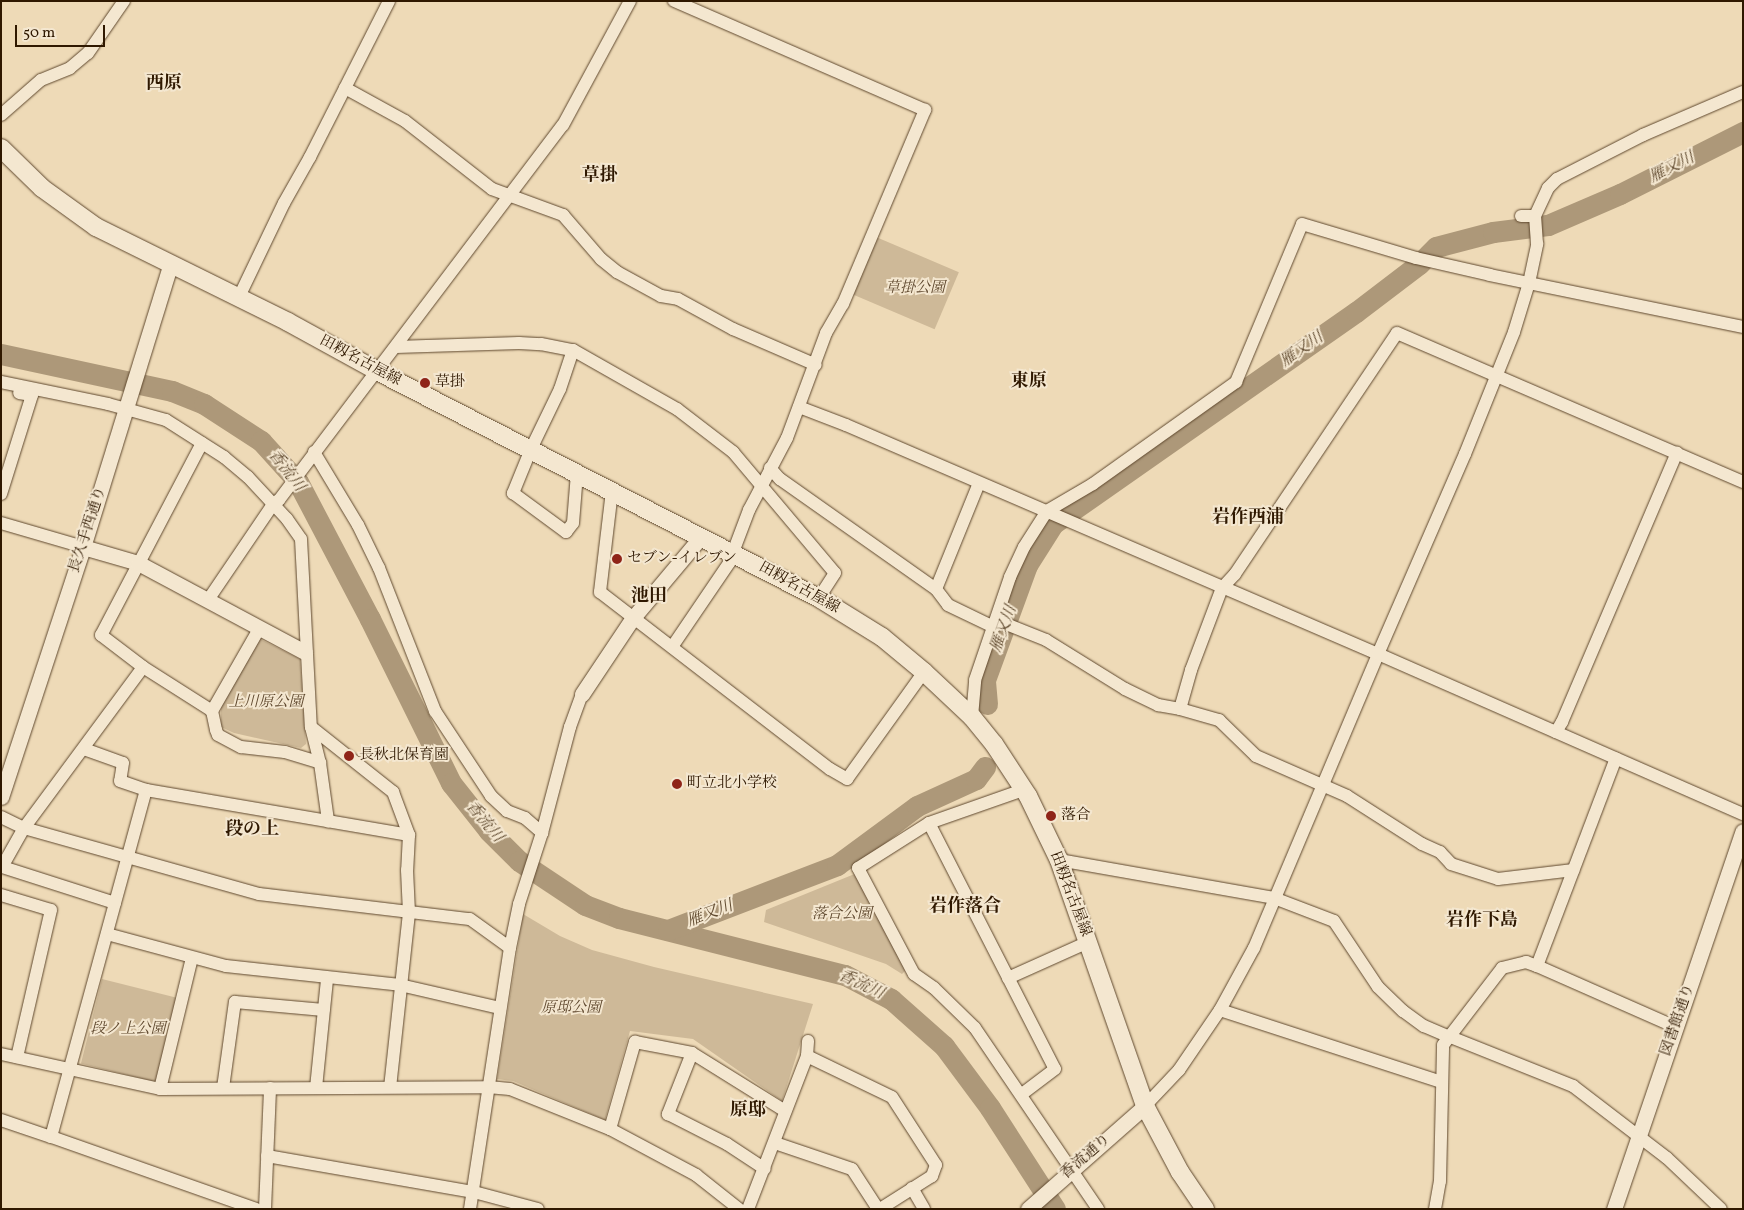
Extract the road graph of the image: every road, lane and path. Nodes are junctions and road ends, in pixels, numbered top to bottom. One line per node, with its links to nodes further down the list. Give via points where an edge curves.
1 (124, 1): 7 (street, via 88,53 70,68 41,80)
2 (388, 1): 5 (street)
3 (630, 1): 9 (street, via 563,125)
4 (674, 1): 18 (street, via 925,110 842,304 826,333)
5 (345, 88): 9 (street, via 405,121 492,189); 14 (street)
6 (1743, 92): 11 (street, via 1643,135 1557,179 1548,188)
7 (1, 115)
8 (1, 148): 12 (main road, 田籾名古屋線, via 42,188 96,227)
9 (508, 196): 16 (street); 18 (street, via 563,215 617,272 662,296 678,298 733,329)
10 (1521, 216): 11 (street)
11 (1535, 217): 13 (street, via 1537,244)
12 (171, 262): 14 (main road, 田籾名古屋線); 23 (street, 長久手西通り)
13 (1529, 283): 15 (street); 20 (street); 37 (street, via 1421,259 1302,224 1236,382 1093,484)
14 (238, 299): 19 (main road, 田籾名古屋線, via 288,322)
15 (1743, 327)
16 (396, 347): 17 (street, via 519,343); 19 (street)
17 (573, 350): 26 (street, via 560,389); 33 (street, via 677,409 733,452)
18 (816, 364): 24 (street)
19 (377, 371): 26 (main road, 田籾名古屋線); 28 (street)
20 (1497, 376): 27 (street); 43 (street, via 1397,333 1235,574); 52 (street)
21 (1, 382): 23 (street)
22 (1, 390): 35 (street, via 32,395)
23 (127, 405): 25 (street, via 166,420); 40 (street, 長久手西通り)
24 (799, 407): 29 (street); 32 (street)
25 (202, 443): 36 (street); 42 (street)
26 (531, 449): 30 (main road, 田籾名古屋線); 30 (street, via 513,493 566,532 573,523)
27 (1676, 453): 31 (street); 60 (street)
28 (312, 454): 36 (street); 75 (street, via 358,526 379,568 436,711 491,796 507,811 525,818)
29 (770, 468): 33 (street); 44 (street, via 780,479)
30 (577, 473): 34 (main road, 田籾名古屋線)
31 (1743, 482)
32 (979, 483): 37 (street); 44 (street)
33 (761, 486): 41 (street); 45 (street, via 835,573)
34 (612, 491): 39 (main road, 田籾名古屋線); 47 (street, via 600,592)
35 (1, 494)
36 (276, 502): 46 (street); 51 (street, via 301,540)
37 (1047, 512): 43 (street); 48 (street, via 1020,555)
38 (1, 523): 40 (street)
39 (700, 538): 41 (main road, 田籾名古屋線); 47 (street)
40 (82, 547): 42 (street); 67 (street, 長久手西通り)
41 (732, 551): 45 (main road, 田籾名古屋線); 50 (street, via 729,563)
42 (138, 564): 46 (street); 53 (street, via 101,635)
43 (1222, 588): 52 (street); 56 (street)
44 (936, 589): 48 (street, via 948,606)
45 (819, 598): 54 (main road, 田籾名古屋線, via 882,637)
46 (208, 600): 49 (street)
47 (632, 619): 50 (street); 55 (street)
48 (996, 623): 56 (street, via 1046,640 1125,689 1158,705); 58 (street, via 975,680)
49 (259, 629): 51 (street); 57 (street)
50 (672, 648): 54 (street, via 847,779)
51 (306, 652): 59 (street)
52 (1378, 654): 60 (street); 64 (street)
53 (143, 667): 57 (street); 61 (street)
54 (924, 672): 58 (main road, 田籾名古屋線)
55 (582, 694): 75 (street)
56 (1180, 709): 64 (street, via 1219,720 1256,756)
57 (212, 711): 63 (street, via 218,735 241,747 285,752)
58 (972, 717): 66 (main road, 田籾名古屋線, via 994,744)
59 (311, 727): 63 (street); 74 (street, via 393,792)
60 (1556, 732): 62 (street)
61 (84, 749): 65 (street, via 123,763 120,781); 72 (street)
62 (1616, 758): 68 (street); 78 (street)
63 (320, 763): 70 (street)
64 (1324, 785): 78 (street, via 1440,852 1452,864 1498,879); 80 (street)
65 (146, 790): 70 (street); 76 (street)
66 (1023, 790): 71 (street); 77 (main road, 田籾名古屋線)
67 (1, 798)
68 (1743, 814)
69 (1, 817): 72 (street)
70 (328, 821): 74 (street)
71 (929, 823): 88 (street); 109 (street, via 858,868 914,974 934,988 975,1028)
72 (24, 828): 76 (street); 81 (street, via 2,867)
73 (1743, 831): 94 (street, 図書館通り)
74 (409, 835): 82 (street)
75 (540, 838): 85 (street)
76 (125, 858): 81 (street); 82 (street, via 259,894)
77 (1059, 860): 80 (street); 84 (main road, 田籾名古屋線)
78 (1573, 870): 87 (street)
79 (1, 896): 100 (street, via 51,910)
80 (1274, 898): 93 (street, via 1254,948); 95 (street, via 1334,921 1378,987 1424,1026)
81 (115, 903): 83 (street)
82 (409, 913): 85 (street, via 470,919); 90 (street)
83 (106, 934): 86 (street); 101 (street)
84 (1088, 942): 88 (street); 110 (main road, 田籾名古屋線)
85 (510, 948): 91 (street)
86 (192, 958): 89 (street, via 226,966); 105 (street)
87 (1537, 966): 94 (street); 95 (street, via 1526,962 1502,968)
88 (1008, 978): 109 (street, via 1055,1069)
89 (327, 979): 90 (street); 92 (street)
90 (400, 985): 91 (street); 104 (street)
91 (500, 1008): 103 (street)
92 (324, 1010): 106 (street, via 234,1002); 108 (street)
93 (1220, 1010): 102 (street); 110 (street, via 1179,1070)
94 (1674, 1027): 115 (street, 図書館通り)
95 (1448, 1036): 102 (street, via 1443,1045); 115 (street, via 1573,1086)
96 (808, 1041): 99 (street)
97 (692, 1053): 111 (street); 113 (street, via 635,1042); 118 (street, via 668,1114 727,1144)
98 (1, 1054): 100 (street)
99 (807, 1056): 111 (street); 120 (street, via 892,1096 936,1165 932,1176)
100 (17, 1057): 101 (street)
101 (69, 1068): 105 (street); 114 (street)
102 (1441, 1082): 133 (street, via 1440,1181)
103 (488, 1086): 104 (street); 113 (street, via 510,1088); 121 (street)
104 (390, 1087): 108 (street)
105 (160, 1088): 106 (street)
106 (223, 1088): 107 (street)
107 (270, 1088): 108 (street); 117 (street)
108 (316, 1088)
109 (1022, 1094): 119 (street)
110 (1144, 1106): 119 (street, 香流通り); 132 (main road, 田籾名古屋線, via 1180,1172)
111 (785, 1111): 116 (street)
112 (1, 1120): 114 (street)
113 (610, 1129): 126 (street, via 696,1175)
114 (51, 1137): 122 (street)
115 (1639, 1138): 134 (street, 図書館通り); 135 (street, via 1667,1158)
116 (775, 1143): 118 (street); 128 (street, via 852,1170)
117 (267, 1156): 121 (street); 123 (street)
118 (765, 1169): 127 (street)
119 (1069, 1171): 130 (street, 香流通り); 131 (street)
120 (912, 1188): 128 (street); 129 (street)
121 (474, 1192): 124 (street); 125 (street)
122 (256, 1209)
123 (265, 1209)
124 (470, 1209)
125 (538, 1209)
126 (739, 1209)
127 (748, 1209)
128 (879, 1209)
129 (924, 1209)
130 (1028, 1209)
131 (1098, 1209)
132 (1205, 1209)
133 (1435, 1209)
134 (1614, 1209)
135 (1721, 1209)

